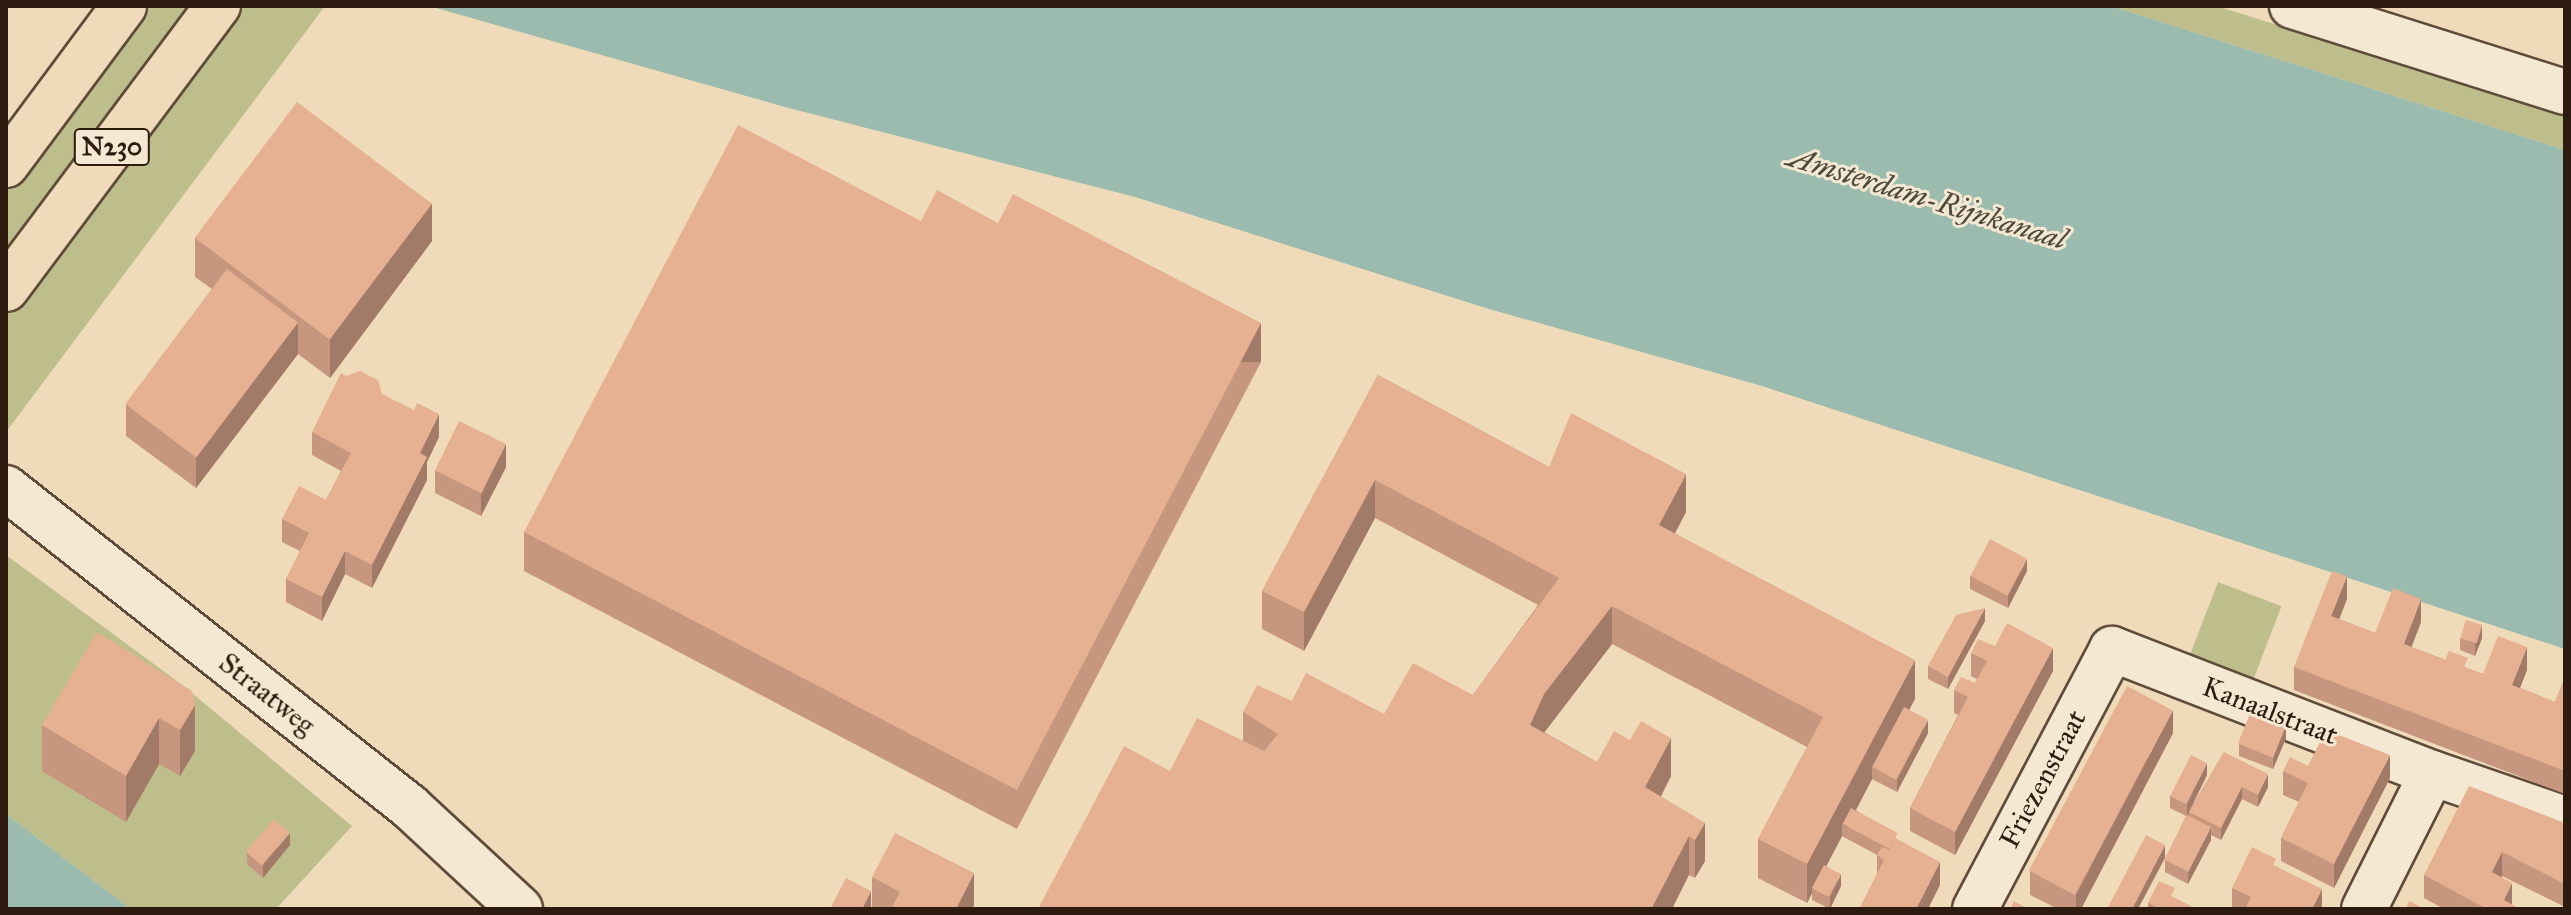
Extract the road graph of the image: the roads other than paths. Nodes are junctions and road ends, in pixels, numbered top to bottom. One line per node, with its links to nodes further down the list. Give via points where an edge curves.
1 (124, 6): 5 (main road, N230)
2 (218, 6): 6 (main road, N230)
3 (2292, 6): 4 (street)
4 (2565, 92)
5 (6, 165)
6 (6, 289)
7 (6, 488): 11 (street, Straatweg, via 410,807)
8 (2112, 649): 9 (street, Kanaalstraat); 12 (street, Friezenstraat)
9 (2432, 773): 10 (street, Kanaalstraat); 13 (street)
10 (2565, 819)
11 (520, 909)
12 (1975, 909)
13 (2364, 909)

